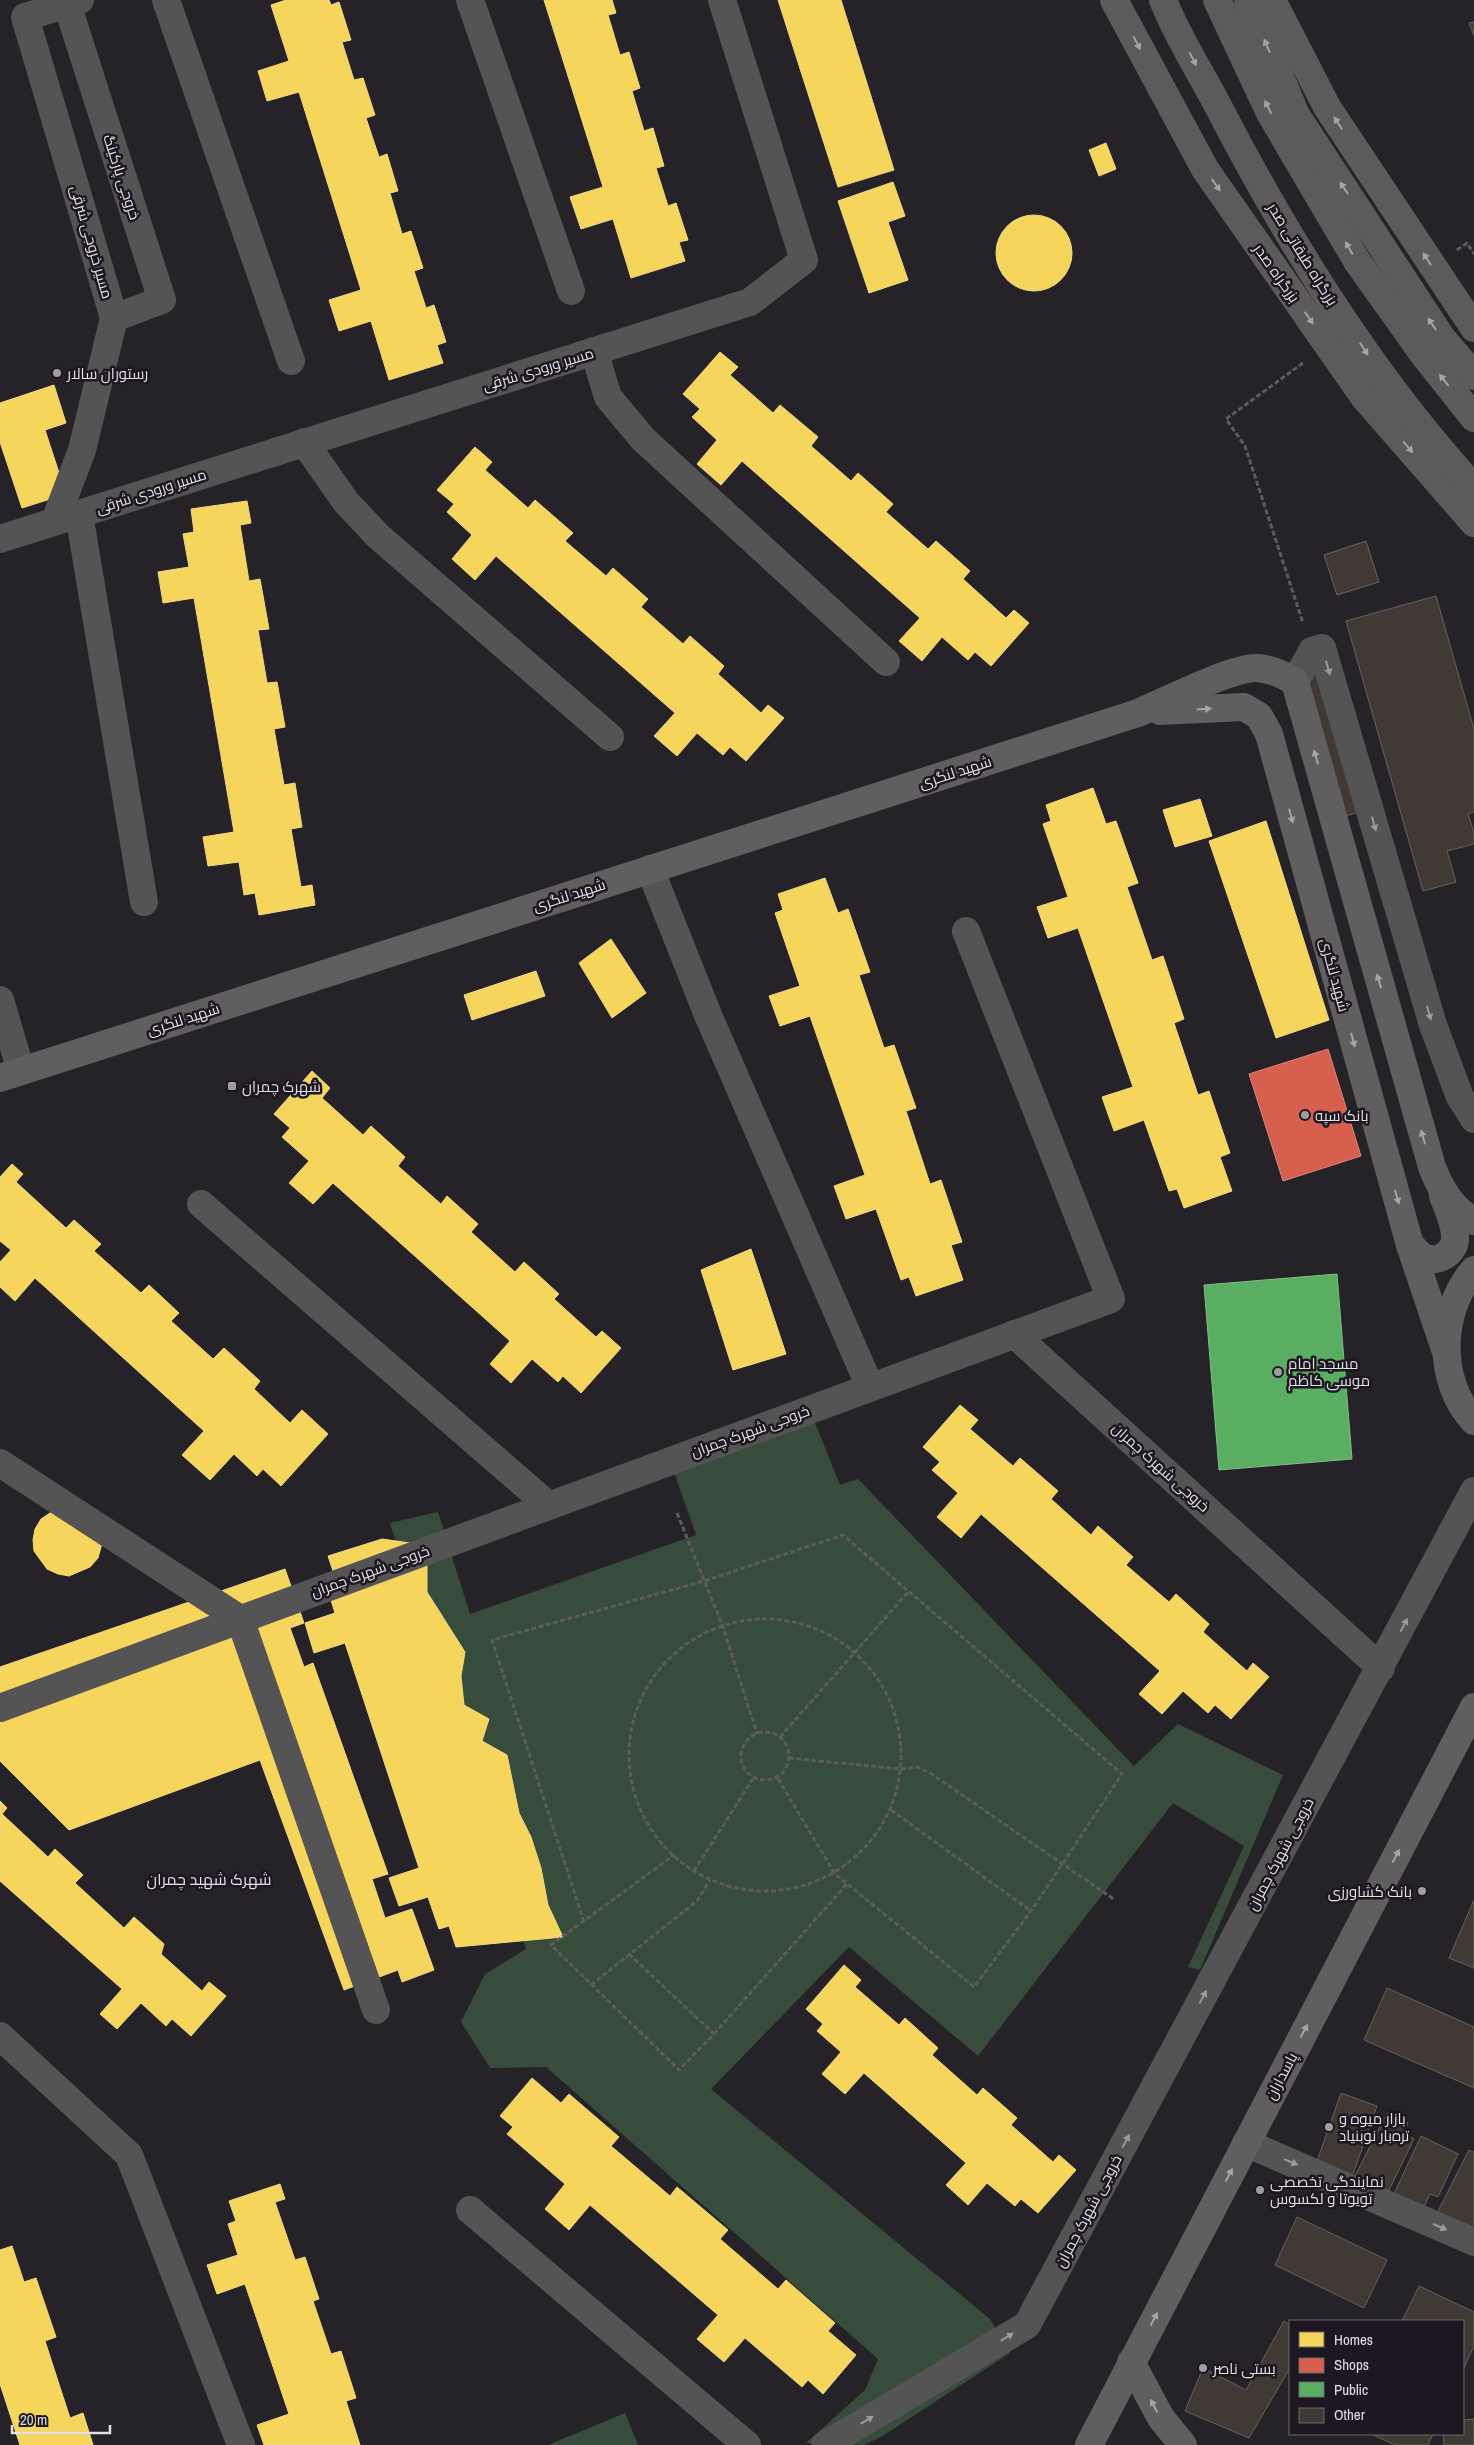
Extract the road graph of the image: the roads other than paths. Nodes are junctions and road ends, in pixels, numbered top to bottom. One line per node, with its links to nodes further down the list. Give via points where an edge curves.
1 (166, 0): 14 (street)
2 (470, 0): 10 (street)
3 (722, 0): 13 (street, مسیر ورودی شرقی, via 804,260 750,302)
4 (1114, 0): 20 (highway, بزرگراه صدر, one-way to 20, via 1205,169 1364,397)
5 (1163, 0): 18 (highway, بزرگراه طبقاتی صدر, one-way to 18, via 1245,158 1304,258 1382,376)
6 (1217, 0): 16 (highway, one-way to 6, via 1357,261 1270,112)
7 (1248, 0): 15 (highway, one-way to 7, via 1441,337 1296,115)
8 (1272, 0): 12 (highway, one-way to 8, via 1327,107)
9 (73, 2): 11 (street, خروجی پارکینگ, via 162,300); 11 (street, مسیر خروجی شرقی, via 25,17)
10 (571, 290)
11 (114, 318): 19 (street, مسیر خروجی شرقی)
12 (1474, 328)
13 (594, 351): 17 (street, مسیر ورودی شرقی); 22 (street, via 608,397 643,439)
14 (290, 361)
15 (1474, 376)
16 (1474, 418)
17 (304, 442): 19 (street, مسیر ورودی شرقی); 25 (street, via 346,502 378,536)
18 (1474, 488)
19 (67, 517): 21 (street, مسیر ورودی شرقی); 27 (street)
20 (1474, 523)
21 (0, 538)
22 (886, 662)
23 (1296, 682): 24 (main road, شهید لنگری, via 1277,671 1255,668 1230,674); 31 (street, one-way to 31, via 1312,651 1322,648 1433,1026 1460,1097); 32 (main road, one-way to 23)
24 (1138, 713): 26 (main road, شهید لنگری); 35 (main road, شهید لنگری, one-way to 35, via 1244,707 1259,716 1269,734)
25 (610, 737)
26 (650, 869): 30 (main road, شهید لنگری); 39 (street, via 708,1015)
27 (144, 902)
28 (966, 931): 37 (street, via 1111,1299)
29 (0, 1000): 30 (street)
30 (11, 1075)
31 (1474, 1119)
32 (1440, 1188): 34 (main road, via 1452,1204); 35 (main road, via 1452,1220 1454,1247 1435,1260 1423,1257)
33 (202, 1204): 43 (street)
34 (1474, 1221)
35 (1410, 1245): 38 (main road, شهید لنگری)
36 (1474, 1270): 38 (main road, via 1464,1281 1450,1315)
37 (1014, 1334): 39 (street, خروجی شهرک چمران); 45 (street, خروجی شهرک چمران)
38 (1446, 1352): 40 (main road, via 1454,1388)
39 (870, 1387): 43 (street, خروجی شهرک چمران)
40 (1474, 1422)
41 (0, 1463): 44 (street)
42 (1474, 1492): 45 (street, one-way to 42)
43 (548, 1506): 44 (street, خروجی شهرک چمران)
44 (240, 1619): 47 (street, خروجی شهرک چمران); 48 (street)
45 (1381, 1668): 56 (street, خروجی شهرک چمران, one-way to 45, via 1027,2325)
46 (1474, 1707): 50 (main road, پاسداران, one-way to 46)
47 (0, 1708)
48 (376, 2010)
49 (0, 2036): 54 (street, via 129,2155)
50 (1246, 2143): 52 (street, one-way to 52); 53 (main road, پاسداران, one-way to 50)
51 (470, 2210): 55 (street)
52 (1474, 2242)
53 (1131, 2362): 57 (main road, پاسداران); 58 (main road, one-way to 53, via 1161,2418)
54 (241, 2445)
55 (748, 2445)
56 (825, 2445)
57 (1089, 2445)
58 (1184, 2445)

